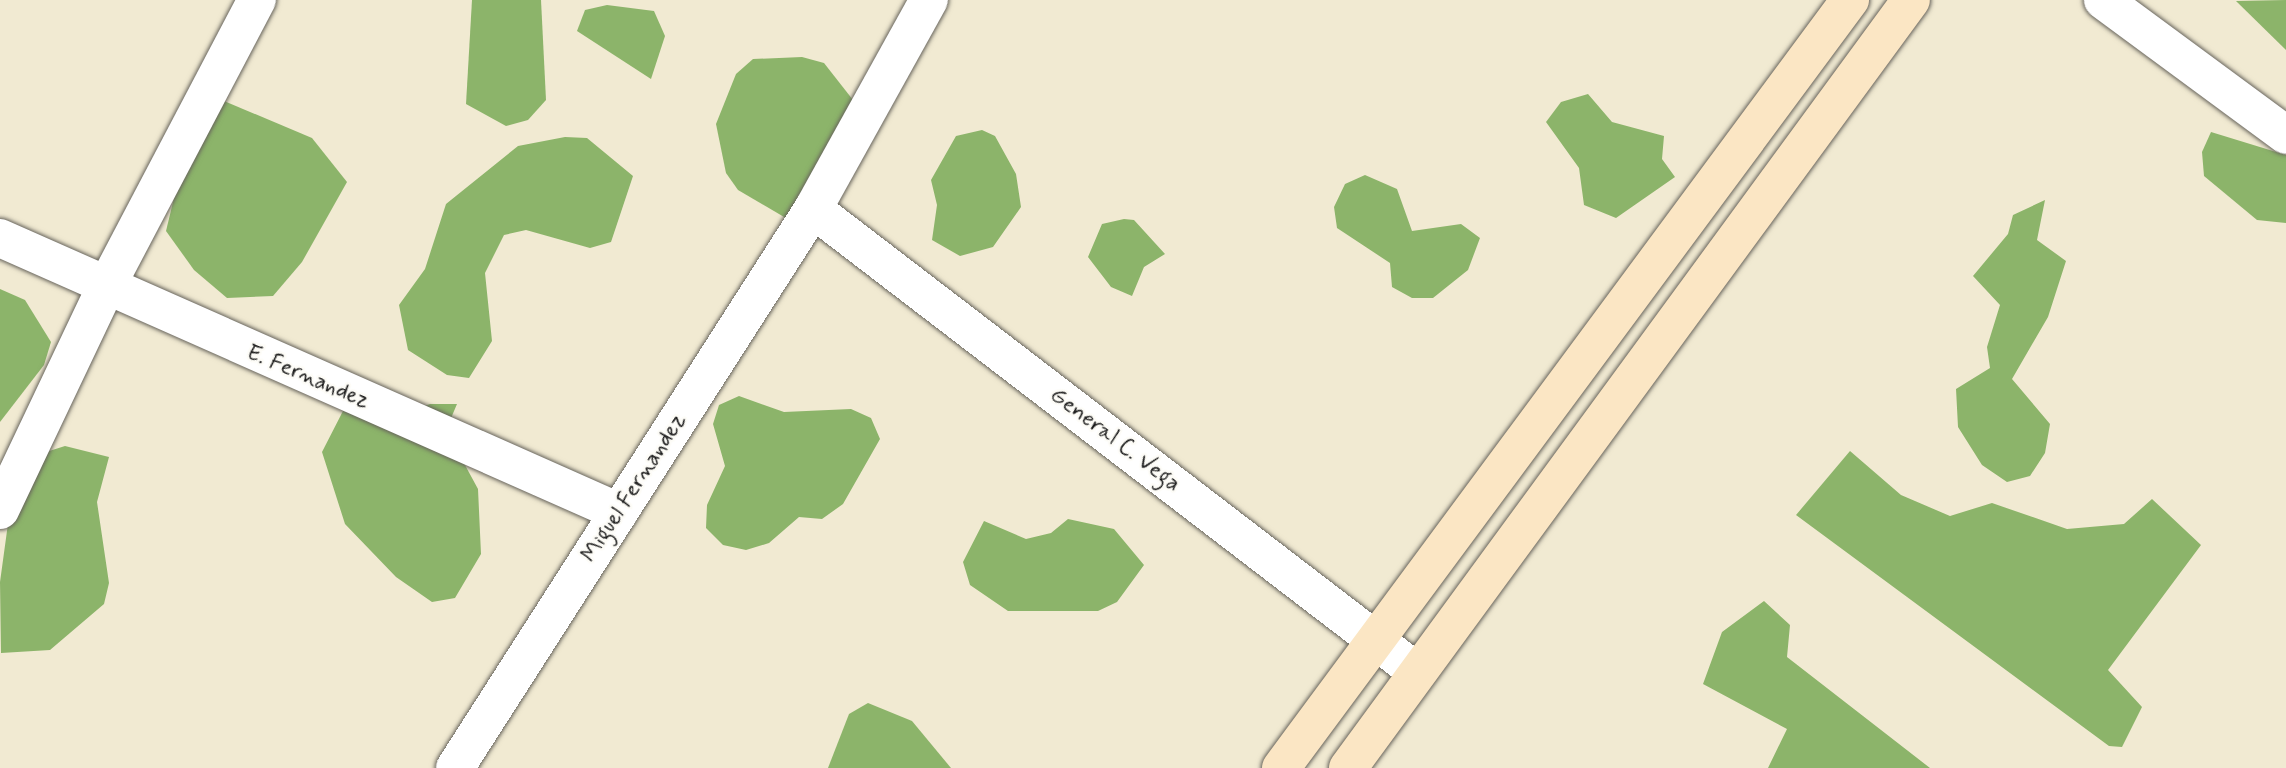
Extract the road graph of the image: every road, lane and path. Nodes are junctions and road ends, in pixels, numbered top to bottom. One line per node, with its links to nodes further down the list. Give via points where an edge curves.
1 (257, 0): 9 (street)
2 (1850, 0): 12 (street)
3 (1911, 0): 13 (street)
4 (2103, 0): 6 (street)
5 (918, 4): 7 (street, Miguel Fernandez)
6 (2286, 135)
7 (813, 209): 11 (street, Miguel Fernandez); 12 (street, General C. Vega)
8 (0, 238): 9 (street, E. Fernandez)
9 (106, 289): 10 (street); 11 (street, E. Fernandez)
10 (0, 510)
11 (619, 512): 14 (street, Miguel Fernandez)
12 (1375, 640): 13 (street, General C. Vega); 15 (street)
13 (1417, 672): 16 (street)
14 (456, 768)
15 (1281, 768)
16 (1348, 768)

